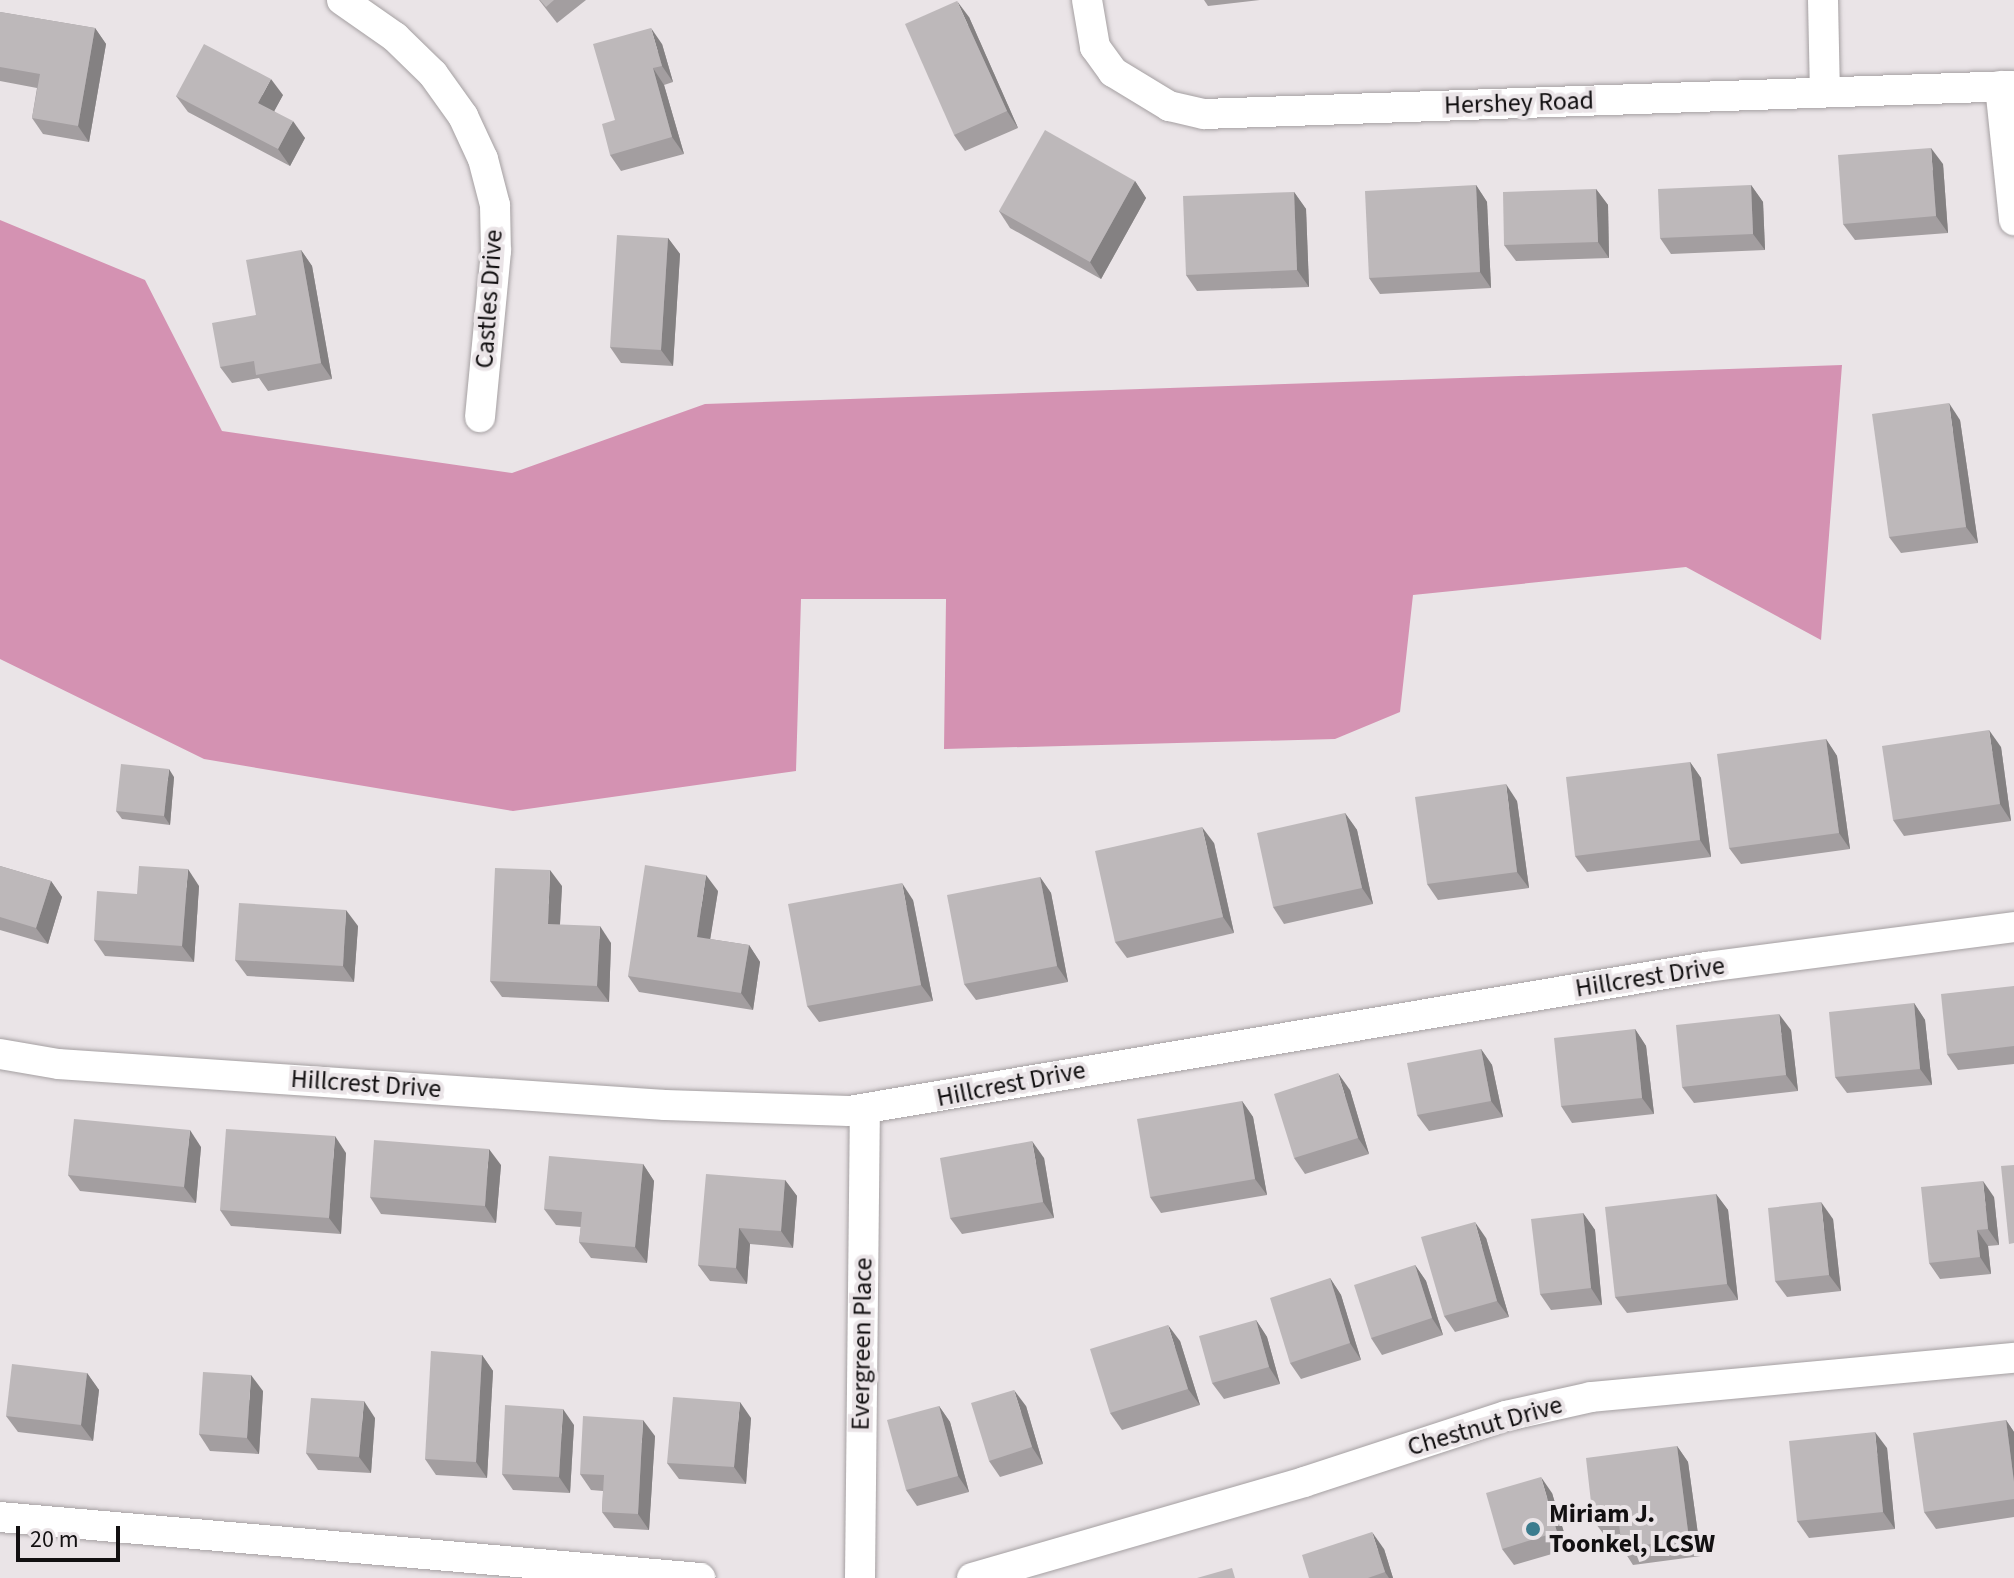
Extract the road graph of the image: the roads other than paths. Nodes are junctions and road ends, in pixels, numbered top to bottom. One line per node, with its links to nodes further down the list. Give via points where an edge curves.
1 (342, 0): 7 (street, Castles Drive, via 395,37 433,74 463,116 483,159 495,205 496,251)
2 (1087, 0): 5 (street, Hershey Road, via 1095,47 1113,72 1169,106 1204,114)
3 (1823, 0): 5 (street)
4 (2007, 86): 5 (street, Hershey Road); 6 (street)
5 (1825, 92)
6 (2014, 220)
7 (480, 417)
8 (2014, 927): 10 (street, Hillcrest Drive, via 1707,967)
9 (0, 1054): 10 (street, Hillcrest Drive, via 58,1064 665,1105)
10 (865, 1109): 14 (street, Evergreen Place)
11 (2014, 1358): 15 (street, Chestnut Drive, via 1591,1397 1506,1416 1304,1482)
12 (0, 1517): 13 (street)
13 (700, 1578)
14 (860, 1578)
15 (972, 1578)

